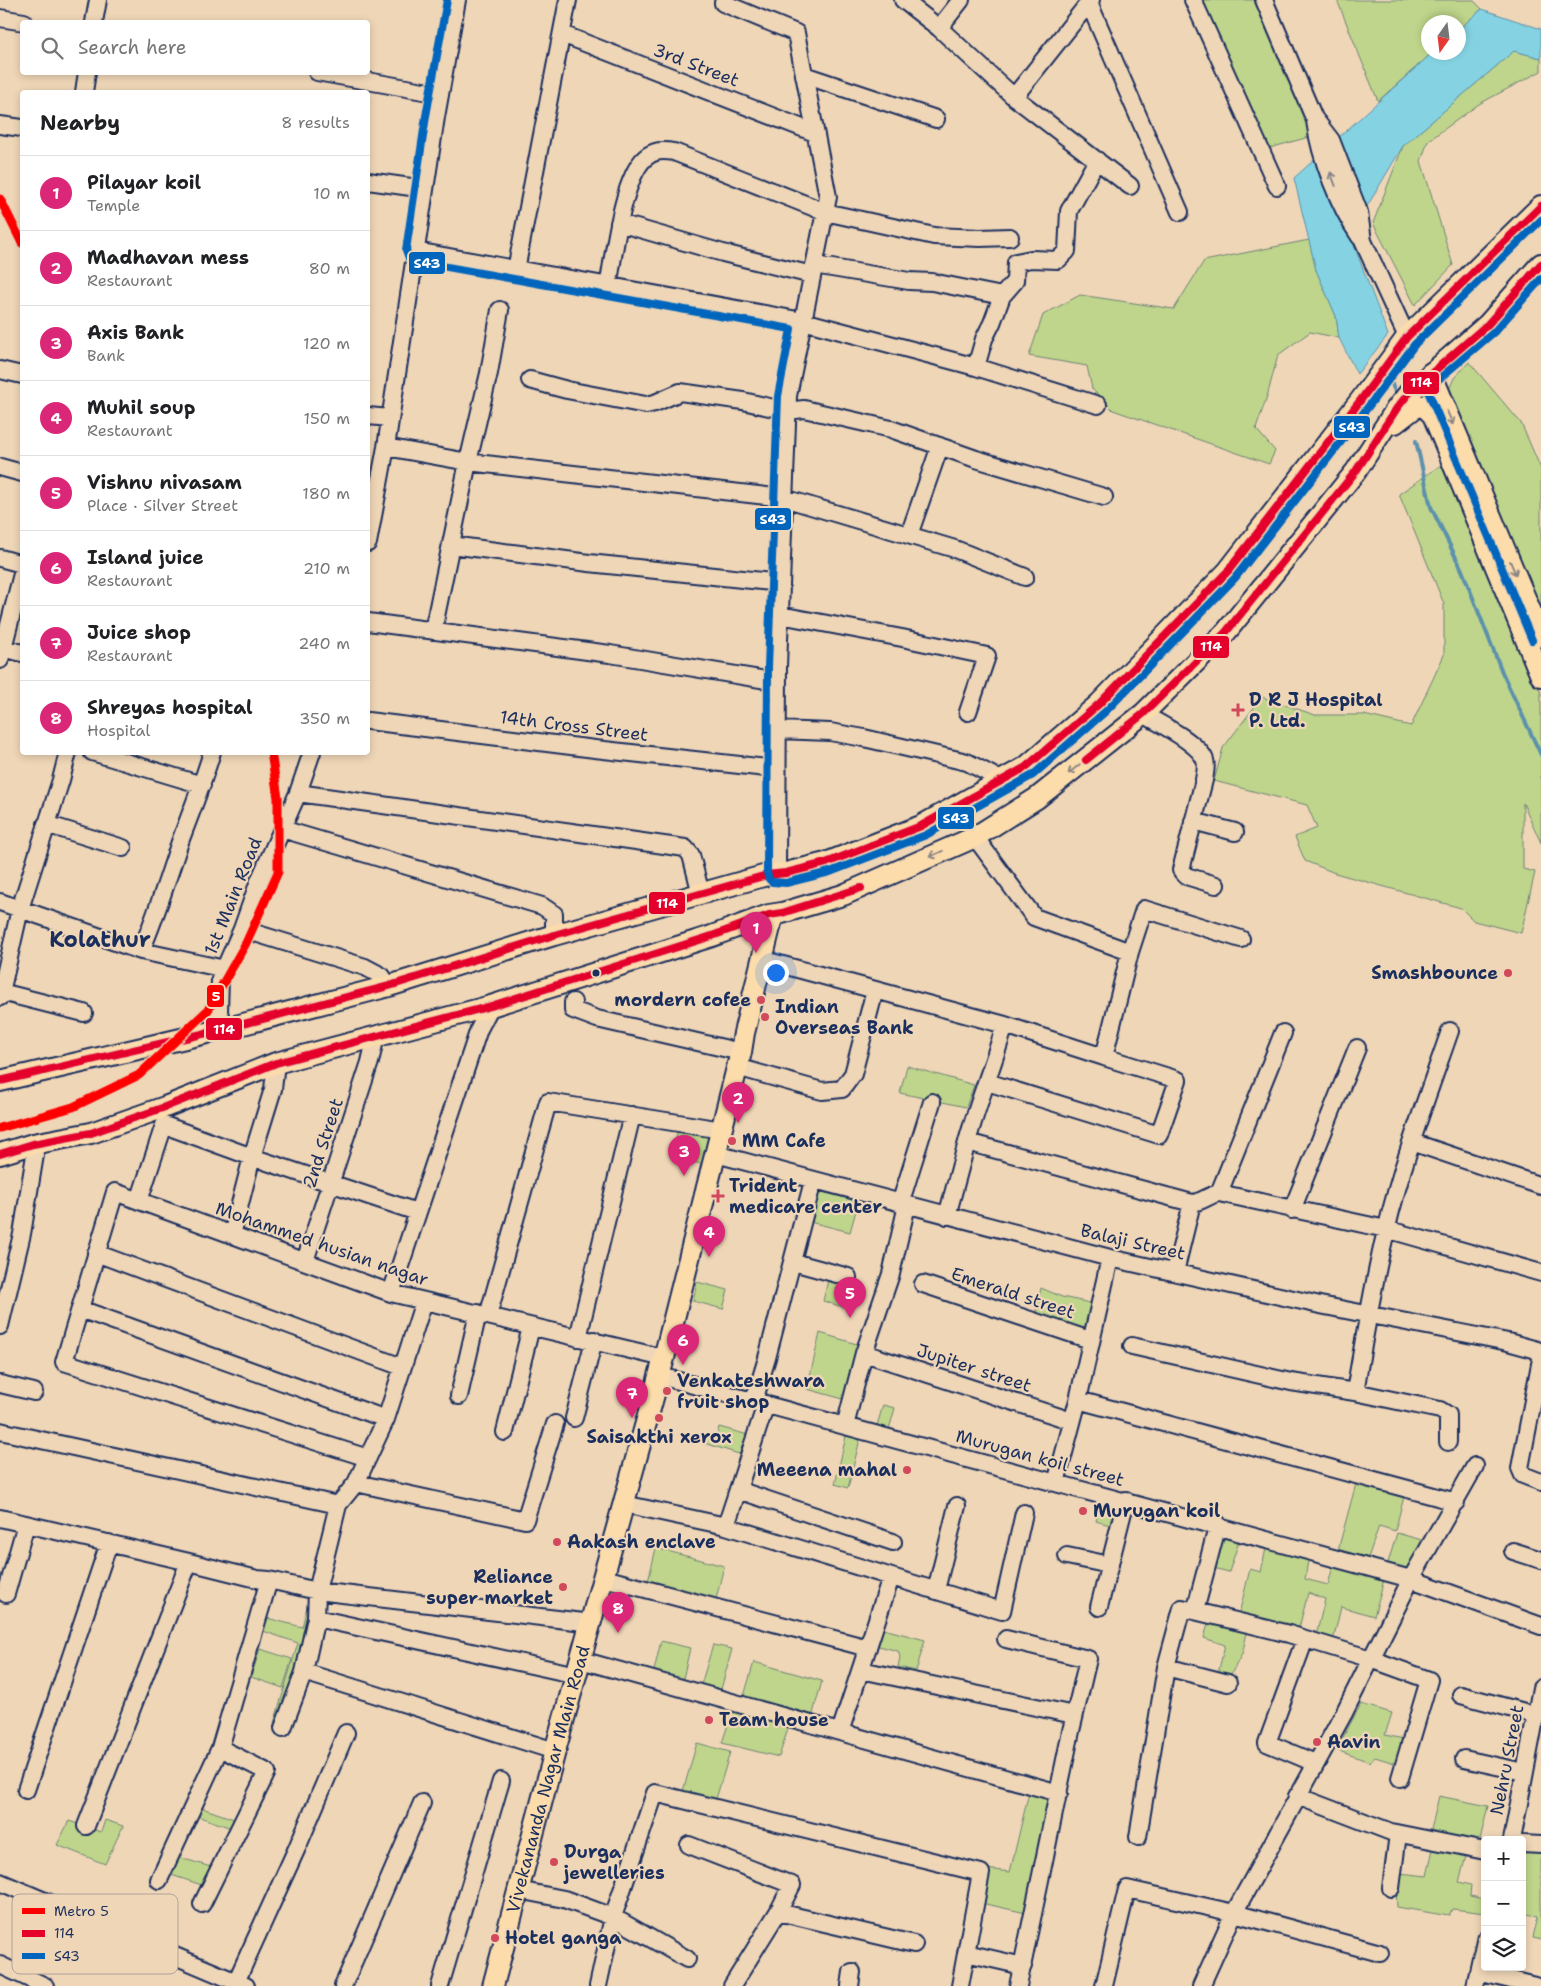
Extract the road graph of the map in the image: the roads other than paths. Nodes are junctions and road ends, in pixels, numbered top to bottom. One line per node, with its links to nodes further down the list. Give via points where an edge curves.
1 (98, 0): 11 (street)
2 (457, 0): 19 (street)
3 (568, 0): 14 (street)
4 (903, 0): 13 (street)
5 (961, 0): 13 (street)
6 (1193, 0): 28 (street)
7 (1264, 0): 43 (street, via 1363,241)
8 (721, 1): 17 (street, via 796,33)
9 (1090, 1): 20 (street); 32 (street)
10 (0, 18): 12 (street)
11 (94, 20)
12 (20, 21)
13 (939, 28): 20 (street)
14 (562, 34): 24 (street, 3rd Street); 37 (street)
15 (87, 75): 18 (street)
16 (334, 75): 19 (street)
17 (804, 75): 21 (street); 24 (street)
18 (84, 90)
19 (440, 94): 29 (street)
20 (1014, 97): 25 (street)
21 (936, 119)
22 (0, 124): 23 (street)
23 (20, 128)
24 (815, 133): 31 (street, via 828,197)
25 (1097, 160): 27 (street); 40 (street, via 1069,211 1067,251 1058,260 1016,262 1015,281)
26 (370, 182): 29 (street)
27 (1130, 186)
28 (1276, 186)
29 (425, 189): 35 (street)
30 (1541, 206): 43 (main road)
31 (825, 212): 33 (street, via 674,152 660,150 646,157 633,174); 34 (street, via 934,236); 38 (street)
32 (1180, 212)
33 (619, 223): 38 (street, via 723,253); 39 (street)
34 (1010, 237)
35 (416, 252): 37 (street); 52 (street)
36 (1541, 264): 46 (main road, via 1488,324)
37 (516, 270): 39 (street)
38 (813, 270): 40 (street, via 941,284); 42 (street)
39 (608, 287): 42 (street)
40 (1002, 296): 44 (street)
41 (500, 310): 56 (street)
42 (803, 321): 44 (street); 50 (street)
43 (1407, 337): 86 (main road, via 1228,571 1099,704 1026,767)
44 (976, 367): 49 (street)
45 (0, 370): 47 (street)
46 (1431, 373): 53 (main road, via 1409,393); 72 (main road, one-way to 72)
47 (20, 375)
48 (530, 380): 50 (street, via 646,405 680,392)
49 (1098, 405)
50 (787, 411): 54 (street, via 814,411 890,429); 60 (street)
51 (370, 416): 52 (street)
52 (390, 418): 55 (street)
53 (1382, 433): 75 (main road, via 1417,406 1424,406 1433,415); 78 (main road, via 1356,471 1226,632)
54 (940, 446): 59 (street); 62 (street)
55 (386, 447): 56 (street); 61 (street)
56 (468, 462): 60 (street); 63 (street)
57 (0, 467): 58 (street)
58 (20, 472)
59 (1104, 497)
60 (784, 498): 62 (street); 68 (street)
61 (370, 521)
62 (909, 535): 66 (street, via 956,549)
63 (452, 545): 68 (street); 71 (street)
64 (0, 558): 65 (street)
65 (20, 563)
66 (1025, 577)
67 (20, 581): 73 (street)
68 (781, 583): 69 (street)
69 (780, 615): 76 (street); 77 (street, via 987,656)
70 (370, 622): 71 (street)
71 (433, 631): 76 (street, via 610,654)
72 (1541, 636)
73 (1, 652): 74 (street)
74 (20, 653)
75 (1541, 676)
76 (778, 682): 80 (street)
77 (968, 712)
78 (1144, 714): 89 (street, via 1193,746 1206,761); 93 (main road, one-way to 93, via 1037,798)
79 (370, 721): 85 (street, 14th Cross Street)
80 (777, 730): 85 (street); 86 (street, via 830,732 967,762)
81 (67, 755): 90 (street)
82 (102, 755): 87 (street)
83 (211, 755): 87 (street)
84 (311, 755): 88 (street, 1st Main Road)
85 (776, 769): 95 (street)
86 (1002, 781): 95 (main road, via 921,826 826,862)
87 (202, 785): 104 (street)
88 (298, 793): 91 (street, 1st Main Road); 97 (street, via 684,848 691,855)
89 (1193, 821): 92 (street); 96 (street, via 1182,870 1186,876)
90 (46, 824): 94 (street); 99 (street)
91 (282, 829): 101 (street, 1st Main Road); 102 (street, via 542,906 554,914)
92 (1235, 832)
93 (975, 837): 100 (main road, one-way to 100, via 843,895); 105 (street, via 1034,917)
94 (122, 848)
95 (777, 873): 97 (main road)
96 (1216, 886)
97 (701, 894): 102 (main road)
98 (0, 902): 99 (street)
99 (20, 909): 104 (street); 110 (street)
100 (777, 914): 106 (main road); 112 (main road)
101 (242, 929): 107 (street, 1st Main Road); 108 (street, via 366,967 382,976)
102 (554, 935): 108 (main road)
103 (1241, 938): 105 (street, via 1144,910)
104 (141, 951): 107 (street)
105 (1130, 952): 121 (street)
106 (765, 960): 109 (street); 120 (main road, via 749,1034)
107 (225, 969): 115 (street, 1st Main Road, via 220,979 219,1012)
108 (388, 986): 115 (main road)
109 (875, 990): 114 (street); 120 (street, via 853,1074 842,1089 822,1091)
110 (1, 994): 113 (street)
111 (573, 1002): 120 (street, via 573,1010 597,1019)
112 (491, 1006): 118 (main road); 143 (street, via 479,1029)
113 (84, 1013)
114 (1005, 1025): 121 (street); 124 (street)
115 (224, 1029): 123 (main road)
116 (1450, 1031): 130 (street)
117 (1283, 1033): 138 (street)
118 (376, 1036): 122 (main road); 136 (street, 2nd Street)
119 (1357, 1048): 142 (street)
120 (741, 1051): 128 (main road, Vivekananda Nagar Main Road)
121 (1104, 1057): 124 (street, via 1178,1080 1159,1135)
122 (276, 1063): 127 (main road); 134 (street, via 273,1089)
123 (0, 1081)
124 (987, 1082): 129 (street, via 978,1101)
125 (932, 1102): 141 (street)
126 (632, 1115): 128 (street); 159 (street, via 548,1102); 162 (street)
127 (164, 1116): 131 (main road); 134 (street); 139 (street)
128 (722, 1130): 133 (main road, Vivekananda Nagar Main Road)
129 (967, 1142): 140 (street); 144 (street)
130 (1412, 1142): 137 (street); 145 (street)
131 (33, 1144): 132 (main road); 160 (street, via 35,1155 22,1234)
132 (0, 1154)
133 (716, 1154): 135 (street, Balaji Street); 168 (main road, Vivekananda Nagar Main Road)
134 (252, 1157): 136 (street); 146 (street)
135 (813, 1181): 141 (street, Balaji Street); 150 (street)
136 (330, 1184): 143 (street); 149 (street, 2nd Street)
137 (1541, 1186)
138 (1219, 1193): 140 (street); 142 (street)
139 (139, 1201): 146 (street, Mohammed husian nagar); 147 (street, Mohammed husian nagar, via 115,1192)
140 (1192, 1203): 151 (street)
141 (903, 1204): 144 (street, Balaji Street); 165 (street, via 891,1274)
142 (1292, 1210): 145 (street)
143 (416, 1212): 155 (street)
144 (947, 1216): 148 (street, Balaji Street)
145 (1386, 1229): 152 (street); 158 (street)
146 (232, 1235): 149 (street, Mohammed husian nagar)
147 (96, 1253): 157 (street); 167 (street)
148 (1110, 1258): 151 (street, Balaji Street); 163 (street)
149 (305, 1261): 155 (street, Mohammed husian nagar)
150 (793, 1262): 153 (street); 174 (street)
151 (1175, 1272): 158 (street, Balaji Street)
152 (1541, 1272)
153 (848, 1278)
154 (923, 1284): 163 (street, Emerald street)
155 (391, 1292): 156 (street, Mohammed husian nagar)
156 (424, 1300): 159 (street, Mohammed husian nagar); 167 (street)
157 (80, 1309): 176 (street); 183 (street, via 64,1362)
158 (1368, 1314): 166 (street, Balaji Street, via 1508,1342); 171 (street)
159 (483, 1315): 161 (street, Mohammed husian nagar); 172 (street)
160 (0, 1326)
161 (531, 1326): 162 (street, Mohammed husian nagar); 181 (street)
162 (586, 1339): 168 (street, Mohammed husian nagar); 175 (street)
163 (1090, 1340): 173 (street)
164 (1132, 1346): 171 (street, via 1291,1382)
165 (864, 1353): 177 (street, Jupiter street); 179 (street)
166 (1541, 1355): 185 (street, Balaji Street, via 1520,1468 1523,1475)
167 (402, 1367): 176 (street)
168 (662, 1367): 174 (street, Murugan koil street); 191 (main road, Vivekananda Nagar Main Road)
169 (0, 1384): 170 (street)
170 (34, 1392)
171 (1355, 1392): 182 (street, via 1440,1410 1448,1415)
172 (459, 1396)
173 (1078, 1400): 177 (street); 190 (street)
174 (760, 1403): 179 (street, Murugan koil street); 188 (street)
175 (574, 1418)
176 (386, 1419): 183 (street)
177 (1072, 1421): 187 (street)
178 (555, 1424): 186 (street, via 525,1520)
179 (845, 1426): 187 (street, Murugan koil street)
180 (0, 1431): 192 (street)
181 (506, 1432)
182 (1448, 1442)
183 (368, 1458): 186 (street)
184 (1475, 1466): 190 (street)
185 (1534, 1479)
186 (356, 1483): 192 (street)
187 (1056, 1483): 189 (street, Murugan koil street)
188 (738, 1490): 198 (street); 199 (street)
189 (1126, 1501): 197 (street, Murugan koil street); 205 (street)
190 (1456, 1502): 208 (street)
191 (624, 1504): 198 (street); 207 (main road, Vivekananda Nagar Main Road)
192 (338, 1505): 211 (street)
193 (957, 1506): 210 (street)
194 (1024, 1513): 210 (street, via 1002,1612)
195 (0, 1518): 196 (street)
196 (26, 1524): 200 (street); 212 (street)
197 (1217, 1525): 208 (street, Murugan koil street); 214 (street)
198 (726, 1526): 206 (street)
199 (894, 1542)
200 (109, 1543): 204 (street); 241 (street)
201 (1513, 1551): 203 (street)
202 (1067, 1556): 205 (street)
203 (1541, 1560)
204 (189, 1562): 209 (street); 245 (street)
205 (1110, 1565): 213 (street)
206 (891, 1577): 210 (street); 220 (street)
207 (604, 1578): 216 (main road, Vivekananda Nagar Main Road); 220 (street)
208 (1411, 1579): 217 (street, Murugan koil street); 221 (street)
209 (269, 1580): 211 (street); 234 (street)
210 (936, 1590)
211 (317, 1592): 215 (street); 216 (street)
212 (6, 1594)
213 (1099, 1607)
214 (1195, 1611): 219 (street); 222 (street, via 1182,1608)
215 (316, 1618): 223 (street); 225 (street)
216 (592, 1623): 223 (main road, Vivekananda Nagar Main Road)
217 (1541, 1626)
218 (1006, 1639): 229 (street, via 1088,1659)
219 (1305, 1639): 221 (street); 237 (street, via 1267,1743)
220 (868, 1648): 224 (street)
221 (1371, 1659): 237 (street); 239 (street, via 1428,1680)
222 (1166, 1667): 226 (street); 248 (street)
223 (579, 1668): 232 (street); 235 (main road, Vivekananda Nagar Main Road)
224 (860, 1670): 229 (street); 232 (street)
225 (304, 1672): 231 (street); 235 (street)
226 (1228, 1683)
227 (1541, 1688): 230 (street, Nehru Street)
228 (1461, 1695): 230 (street)
229 (1074, 1715): 242 (street)
230 (1536, 1715): 238 (street, Nehru Street)
231 (283, 1728)
232 (840, 1732): 242 (street)
233 (346, 1733): 273 (street)
234 (220, 1748): 253 (street); 258 (street, via 267,1772)
235 (555, 1751): 256 (main road, Vivekananda Nagar Main Road)
236 (1464, 1759): 238 (street)
237 (1316, 1763): 243 (street)
238 (1524, 1772): 247 (street, Nehru Street)
239 (1400, 1778)
240 (501, 1781): 277 (street)
241 (26, 1790)
242 (1059, 1793): 269 (street)
243 (1297, 1796): 246 (street); 260 (street)
244 (422, 1803): 276 (street)
245 (86, 1826)
246 (1398, 1834): 252 (street); 255 (street)
247 (1513, 1836)
248 (1138, 1837)
249 (1526, 1844): 251 (street)
250 (690, 1845): 259 (street, via 792,1885)
251 (1541, 1845)
252 (1481, 1850)
253 (159, 1880)
254 (0, 1882): 257 (street)
255 (1391, 1888)
256 (518, 1890): 261 (street, via 564,1899); 274 (main road, Vivekananda Nagar Main Road)
257 (28, 1894)
258 (202, 1904)
259 (778, 1912): 262 (street); 279 (street)
260 (1234, 1913): 264 (street); 282 (street, via 1127,1889); 283 (street)
261 (613, 1917): 263 (street, via 655,1793 981,1873); 267 (street); 278 (street)
262 (914, 1944)
263 (966, 1953): 269 (street); 280 (street)
264 (1380, 1953)
265 (178, 1957): 273 (street)
266 (1481, 1957): 272 (street)
267 (687, 1959)
268 (0, 1965): 270 (street)
269 (1022, 1966): 281 (street)
270 (12, 1971)
271 (19, 1974): 275 (street)
272 (1476, 1979): 284 (street)
273 (241, 1984)
274 (497, 1985)
275 (45, 1986)
276 (343, 1986)
277 (440, 1986)
278 (598, 1986)
279 (732, 1986)
280 (960, 1986)
281 (1018, 1986)
282 (1104, 1986)
283 (1201, 1986)
284 (1536, 1986)

